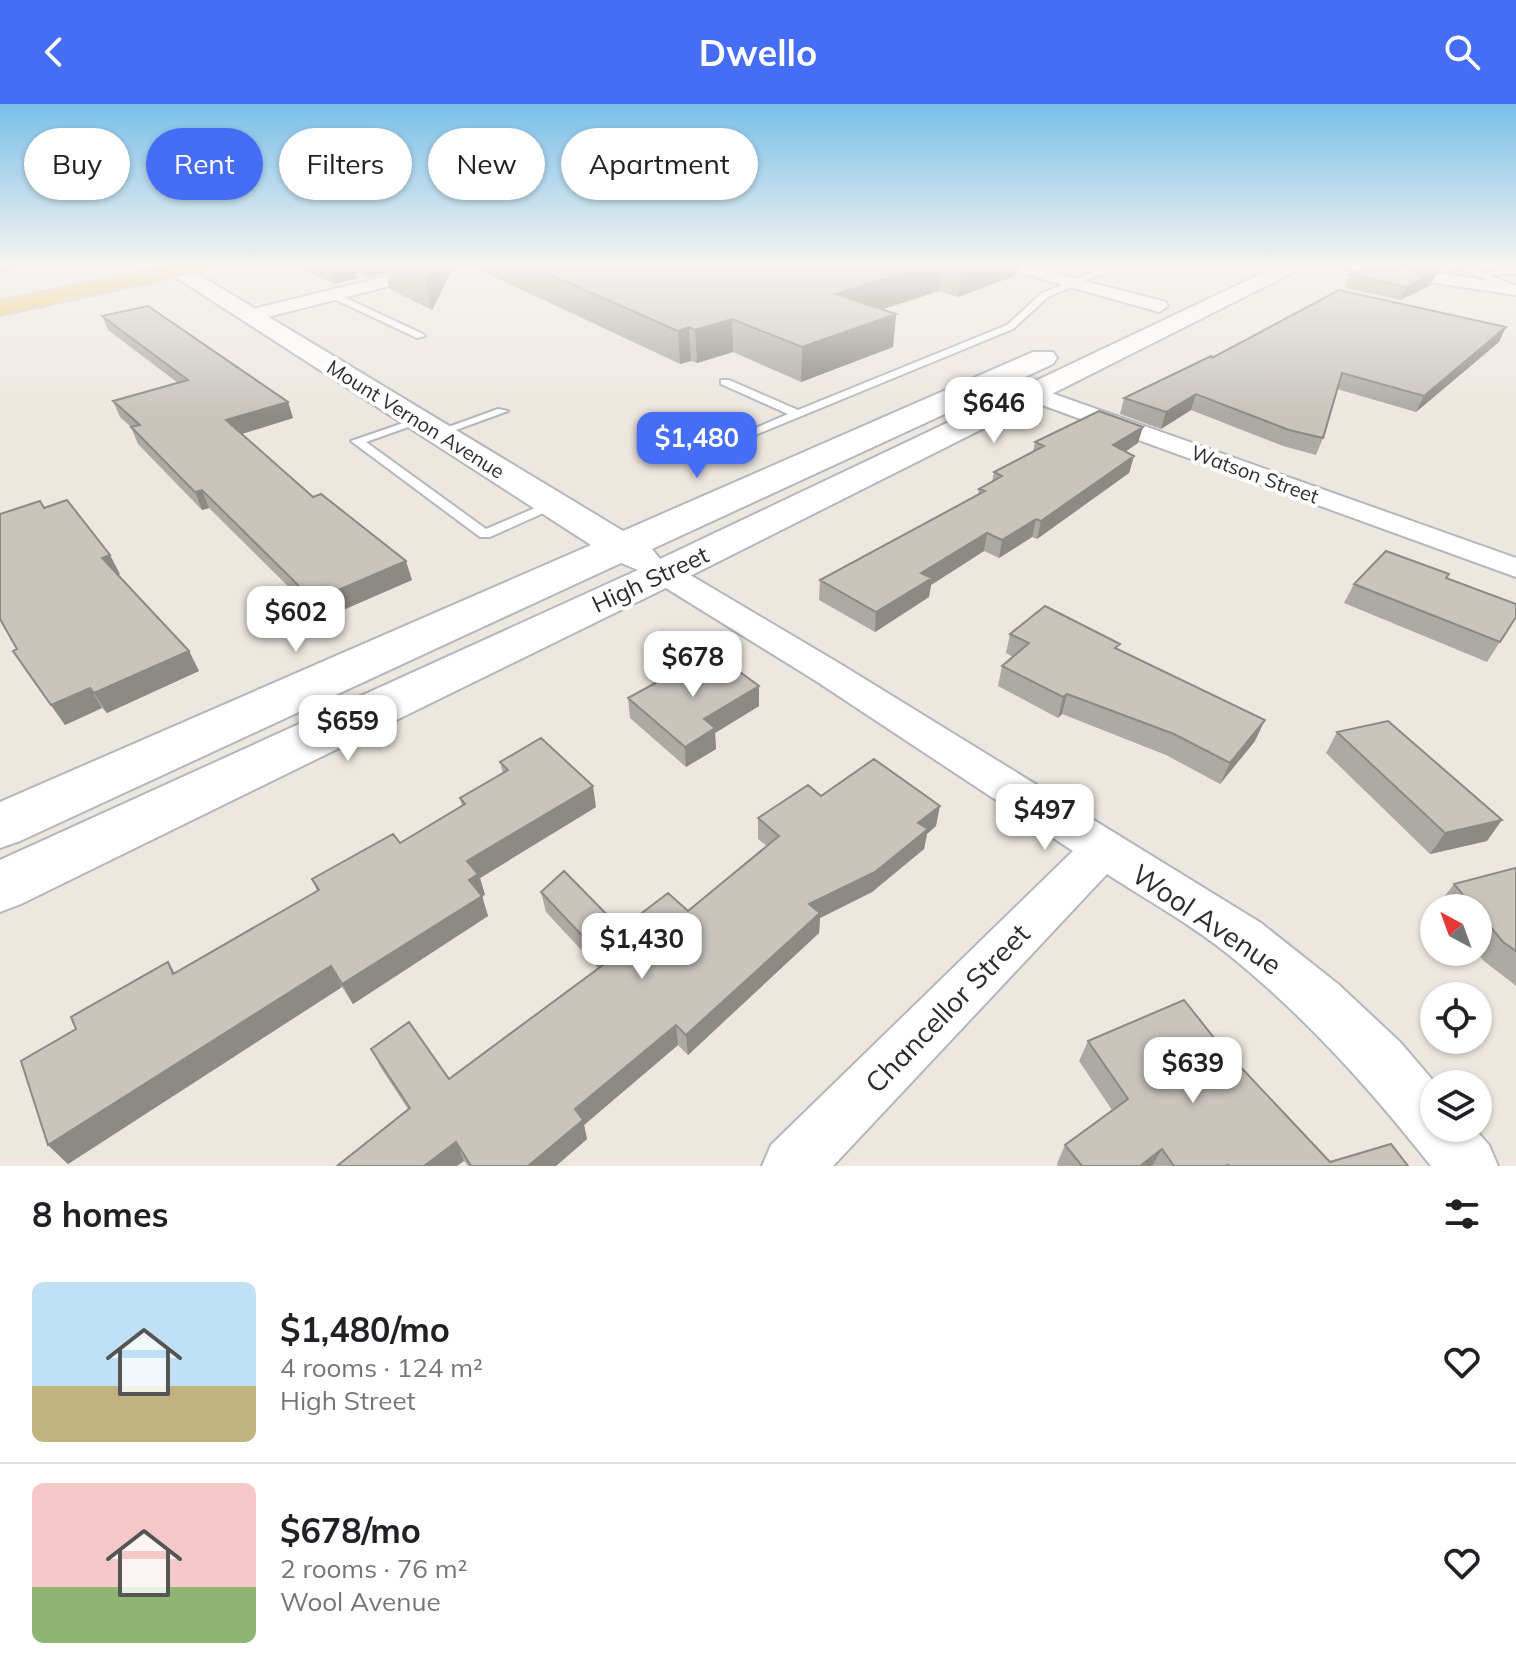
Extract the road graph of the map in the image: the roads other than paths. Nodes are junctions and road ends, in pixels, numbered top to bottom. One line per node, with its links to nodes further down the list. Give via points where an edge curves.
1 (254, 315): 6 (street)
2 (375, 315): 8 (lane)
3 (1024, 315): 14 (lane, via 1010,327)
4 (1139, 315): 7 (main road)
5 (1198, 315): 12 (main road, High Street)
6 (248, 316): 15 (main road, Mount Vernon Avenue)
7 (1131, 318)
8 (420, 336)
9 (1062, 350): 10 (main road, High Street)
10 (995, 380): 12 (street, Watson Street); 18 (main road, High Street)
11 (725, 382): 14 (lane)
12 (1035, 395): 19 (street, Watson Street); 20 (main road, High Street)
13 (502, 411): 15 (lane)
14 (798, 414): 16 (lane)
15 (428, 427): 17 (main road, Mount Vernon Avenue); 17 (lane, via 357,441 485,534)
16 (734, 440)
17 (554, 505): 18 (main road, Mount Vernon Avenue)
18 (621, 546): 20 (main road, Mount Vernon Avenue); 21 (main road, High Street)
19 (1516, 568)
20 (664, 573): 22 (street, Wool Avenue); 23 (main road, High Street)
21 (0, 826)
22 (1103, 849): 24 (street, Wool Avenue, via 1244,938 1310,992 1381,1061); 26 (street, Chancellor Street)
23 (0, 887)
24 (1420, 1108)
25 (1448, 1142): 27 (street, Wool Avenue)
26 (792, 1166)
27 (1468, 1166)

